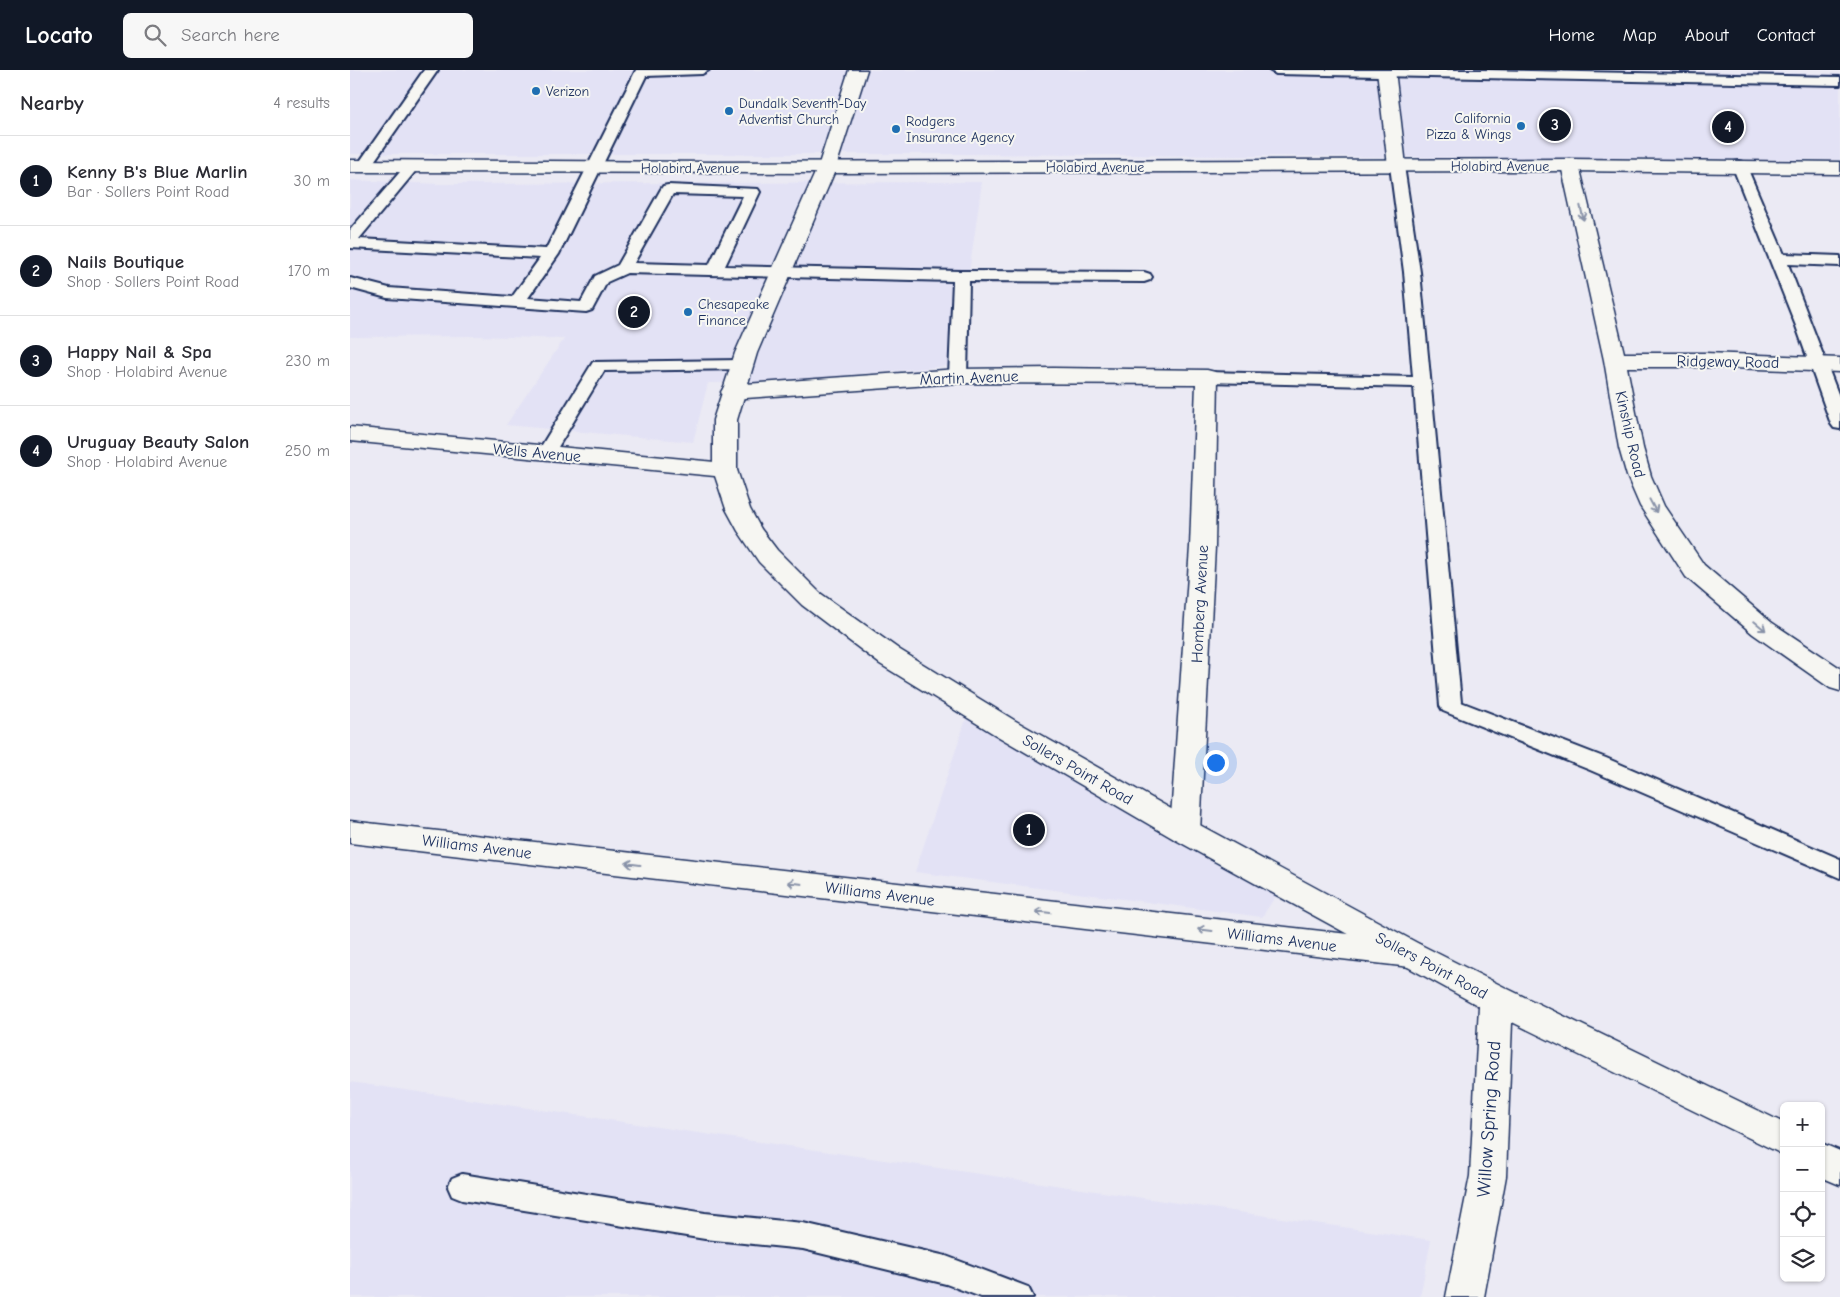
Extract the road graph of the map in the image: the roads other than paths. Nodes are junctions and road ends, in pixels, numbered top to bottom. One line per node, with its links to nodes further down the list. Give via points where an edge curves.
1 (430, 70): 10 (lane)
2 (702, 70): 13 (lane, via 640,72)
3 (858, 70): 11 (street, Sollers Point Road)
4 (1276, 70): 5 (lane)
5 (1386, 71): 6 (lane); 8 (street)
6 (1840, 81)
7 (1570, 165): 8 (street, Holabird Avenue); 9 (street, Holabird Avenue); 28 (street, Kinship Road, one-way to 28)
8 (1397, 166): 11 (street, Holabird Avenue); 33 (lane, via 1412,272)
9 (1739, 166): 15 (street, Holabird Avenue); 19 (lane)
10 (357, 167): 12 (street, Holabird Avenue)
11 (827, 167): 14 (street, Holabird Avenue); 23 (street, Sollers Point Road)
12 (411, 168): 13 (street, Holabird Avenue); 17 (lane)
13 (592, 168): 14 (street, Holabird Avenue); 18 (lane)
14 (716, 168): 16 (lane)
15 (1840, 168)
16 (704, 190): 21 (lane, via 668,188); 22 (lane, via 753,192)
17 (350, 242): 18 (lane)
18 (551, 254): 27 (lane)
19 (1779, 259): 20 (lane); 29 (lane)
20 (1840, 261)
21 (624, 268): 22 (lane); 27 (lane, via 601,280 586,307)
22 (715, 269): 23 (lane)
23 (780, 271): 24 (lane); 30 (street, Sollers Point Road)
24 (961, 276): 25 (lane); 31 (lane)
25 (1144, 277)
26 (350, 284): 27 (lane, via 387,293)
27 (517, 302)
28 (1615, 360): 29 (street, Ridgeway Road); 39 (street, Kinship Road, one-way to 39, via 1639,476 1652,506 1680,550 1696,571 1762,628)
29 (1830, 364): 35 (lane)
30 (742, 365): 34 (street, Sollers Point Road); 37 (lane, via 599,366)
31 (958, 376): 32 (street, Martin Avenue); 34 (street, Martin Avenue)
32 (1207, 377): 33 (lane); 41 (street, Homberg Avenue, via 1199,604)
33 (1421, 382): 42 (lane, via 1451,706 1598,764)
34 (732, 392): 38 (street, Sollers Point Road, via 725,420)
35 (1840, 424)
36 (350, 434): 37 (street, Wells Avenue)
37 (546, 453): 38 (street, Wells Avenue)
38 (725, 470): 41 (street, Sollers Point Road, via 738,509 750,531 768,556 811,599 890,657)
39 (1840, 681)
40 (350, 832): 43 (street, Williams Avenue, one-way to 40)
41 (1185, 832): 43 (street, Sollers Point Road)
42 (1840, 869)
43 (1410, 954): 44 (street, Sollers Point Road)
44 (1496, 999): 45 (street, Sollers Point Road); 50 (street, Willow Spring Road, via 1488,1176)
45 (1780, 1138)
46 (1825, 1161): 47 (street)
47 (1840, 1169)
48 (462, 1187): 49 (lane, via 705,1226 803,1236 946,1270)
49 (1018, 1297)
50 (1465, 1297)

